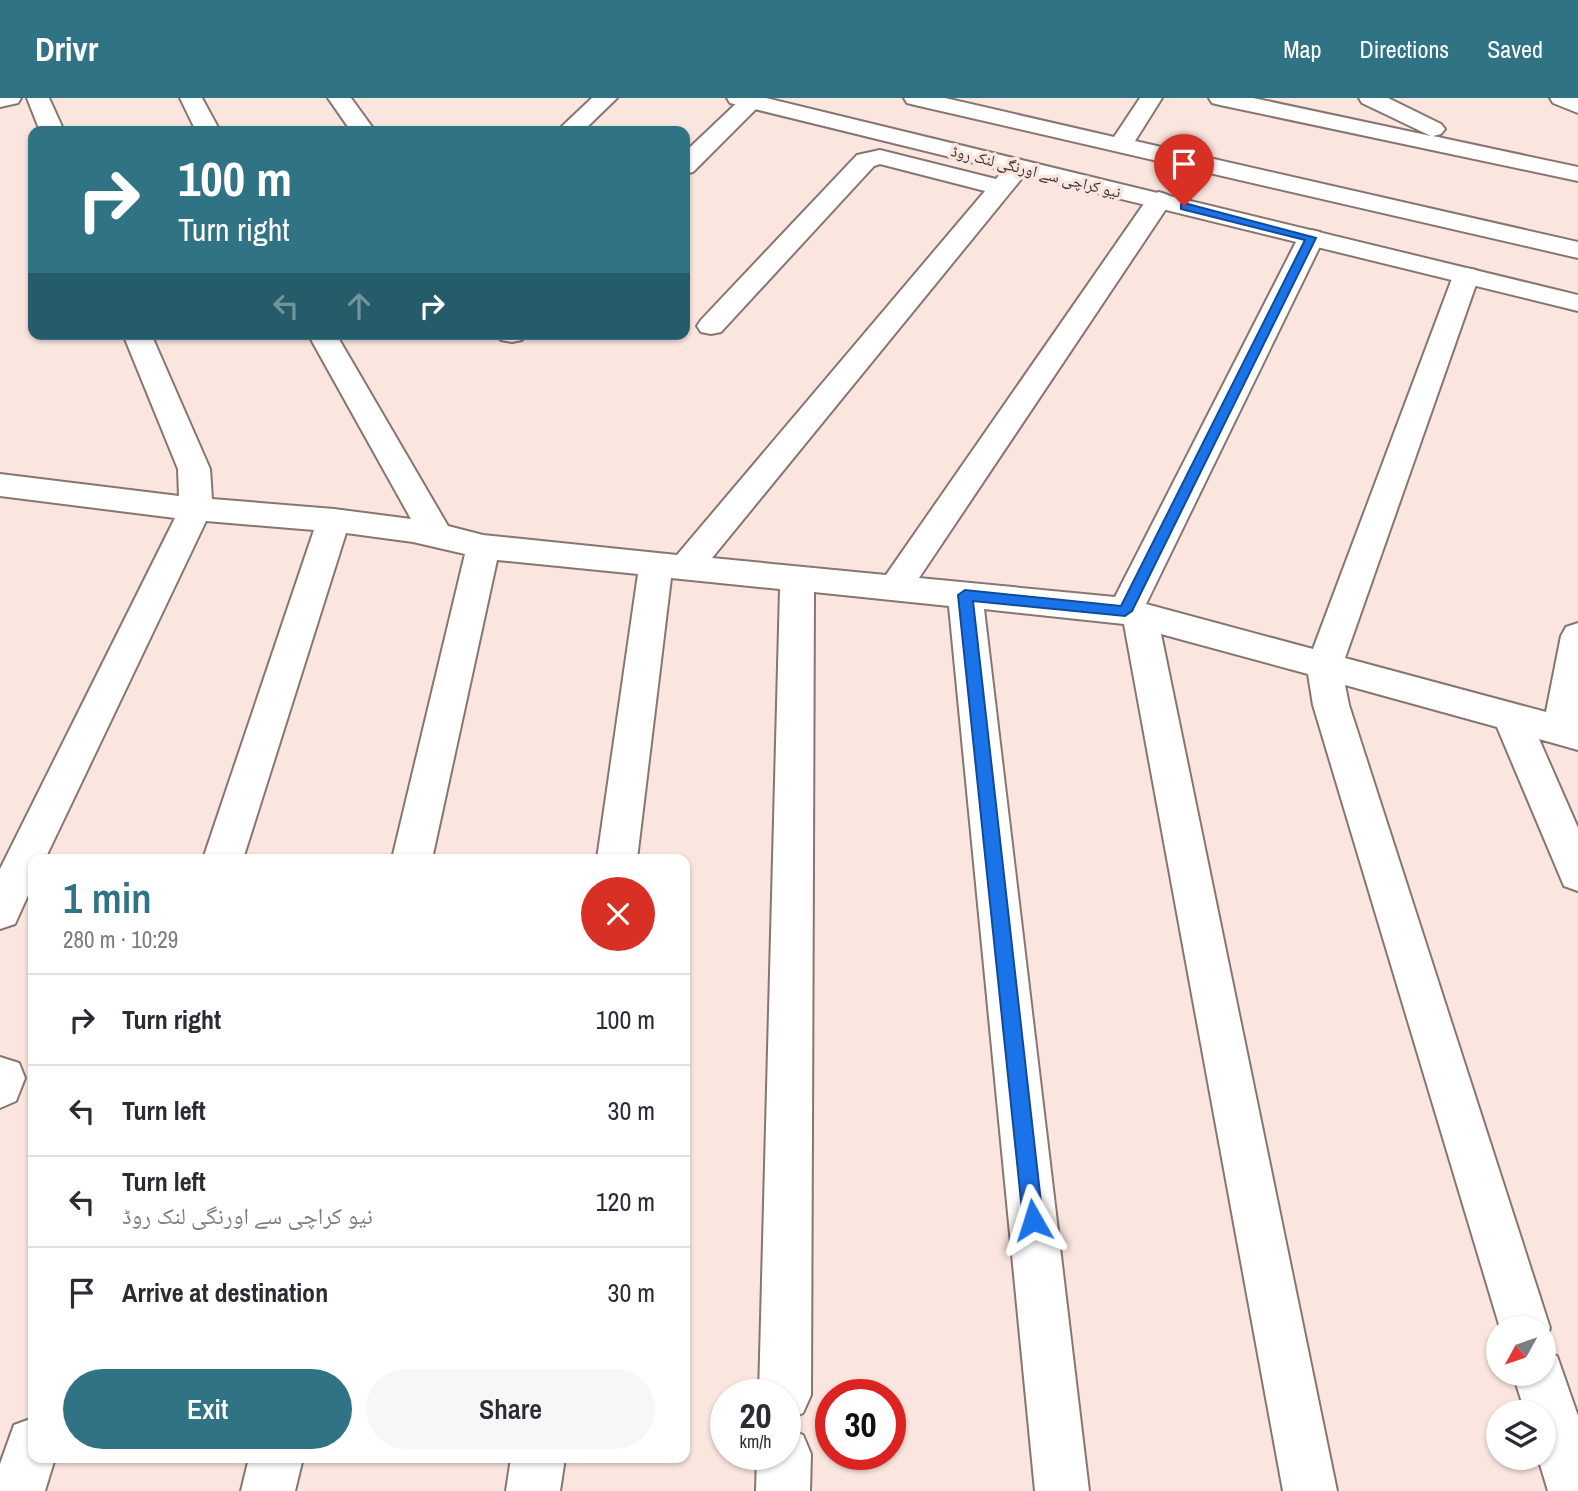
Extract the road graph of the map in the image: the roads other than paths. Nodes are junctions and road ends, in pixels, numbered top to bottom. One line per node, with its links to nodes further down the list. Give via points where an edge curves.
1 (10, 98): 12 (street)
2 (38, 98): 15 (street)
3 (191, 98): 16 (street)
4 (339, 98): 17 (street)
5 (606, 98): 18 (street)
6 (831, 98): 25 (street, نیو کراچی سے اورنگی لنک روڈ)
7 (915, 98): 19 (street)
8 (1151, 98): 19 (street)
9 (1220, 98): 20 (street)
10 (1370, 98): 20 (street)
11 (1561, 98): 14 (street)
12 (0, 100)
13 (745, 100): 21 (street); 23 (street, نیو کراچی سے اورنگی لنک روڈ)
14 (1578, 106)
15 (50, 126)
16 (205, 126)
17 (359, 126)
18 (575, 126)
19 (1121, 145): 27 (street)
20 (1485, 155): 22 (street)
21 (690, 160)
22 (1578, 174)
23 (1010, 177): 24 (street, نیو کراچی سے اورنگی لنک روڈ); 30 (street, via 880,157 866,160); 38 (street)
24 (1159, 200): 26 (street, نیو کراچی سے اورنگی لنک روڈ); 40 (street)
25 (1360, 225)
26 (1311, 238): 28 (street, نیو کراچی سے اورنگی لنک روڈ); 42 (street)
27 (1578, 250)
28 (1466, 276): 29 (street, نیو کراچی سے اورنگی لنک روڈ, via 1519,276); 44 (street)
29 (1578, 303)
30 (711, 326)
31 (140, 340): 34 (street, via 194,469)
32 (325, 340): 36 (street)
33 (4, 494): 34 (street)
34 (196, 509): 35 (street); 51 (street)
35 (334, 520): 36 (street); 47 (street)
36 (435, 533): 37 (street)
37 (483, 547): 38 (street); 48 (street)
38 (671, 567): 39 (street); 49 (street)
39 (797, 579): 40 (street); 55 (street)
40 (894, 589): 41 (street)
41 (965, 595): 42 (street); 65 (street)
42 (1132, 613): 44 (street); 66 (street)
43 (1578, 636): 46 (street)
44 (1324, 666): 45 (street); 54 (street, via 1335,719)
45 (1511, 716): 46 (street); 50 (street)
46 (1569, 732)
47 (225, 854)
48 (413, 854)
49 (618, 854)
50 (1578, 874)
51 (0, 911)
52 (0, 1078): 53 (street)
53 (0, 1086)
54 (1520, 1316)
55 (785, 1379)
56 (1543, 1386): 67 (street)
57 (28, 1460): 61 (street)
58 (275, 1463): 62 (street)
59 (537, 1463): 63 (street)
60 (784, 1470): 64 (street)
61 (18, 1491)
62 (268, 1491)
63 (533, 1491)
64 (783, 1491)
65 (1062, 1491)
66 (1310, 1491)
67 (1575, 1491)

